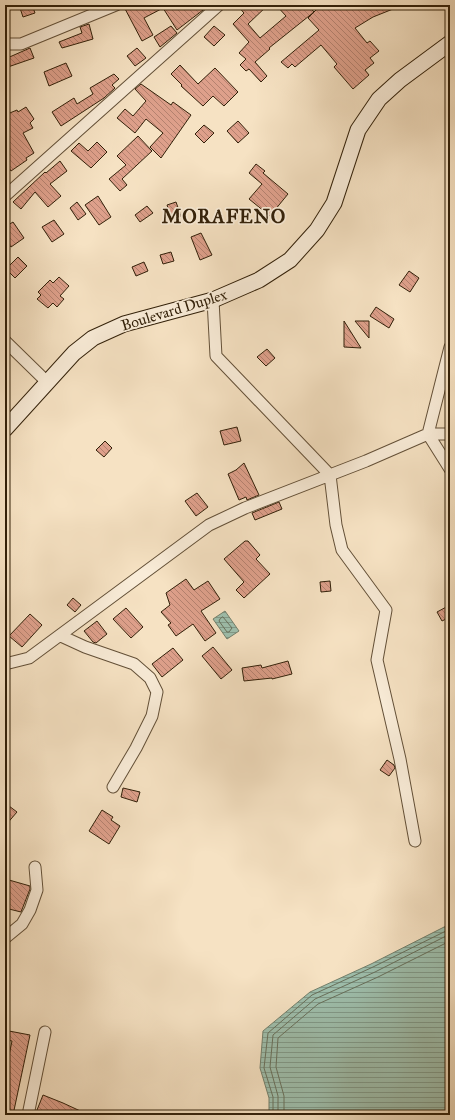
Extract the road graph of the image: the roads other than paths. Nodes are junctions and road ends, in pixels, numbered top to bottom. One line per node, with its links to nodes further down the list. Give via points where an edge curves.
1 (116, 5): 4 (street, via 21,44)
2 (219, 5): 5 (street)
3 (450, 43): 6 (street, Boulevard Duplex, via 378,99 358,130 334,203 317,230 290,260 259,280)
4 (5, 44)
5 (5, 196)
6 (213, 300): 9 (street, Boulevard Duplex, via 124,324 94,338 74,353); 14 (street, via 216,356)
7 (5, 341): 9 (street)
8 (450, 347): 11 (street)
9 (48, 383): 10 (street, Boulevard Duplex)
10 (5, 429)
11 (428, 434): 12 (street); 13 (street); 14 (street)
12 (450, 434)
13 (450, 469)
14 (330, 474): 15 (street, via 209,525); 18 (street, via 336,525 342,550 386,610 376,660 400,759)
15 (61, 636): 16 (street, via 29,658); 17 (street, via 134,664 150,678 157,692 152,716)
16 (5, 664)
17 (113, 787)
18 (415, 841)
19 (35, 868): 20 (street, via 37,890 30,910 22,924)
20 (5, 938)
21 (45, 1032): 22 (street)
22 (28, 1115)

